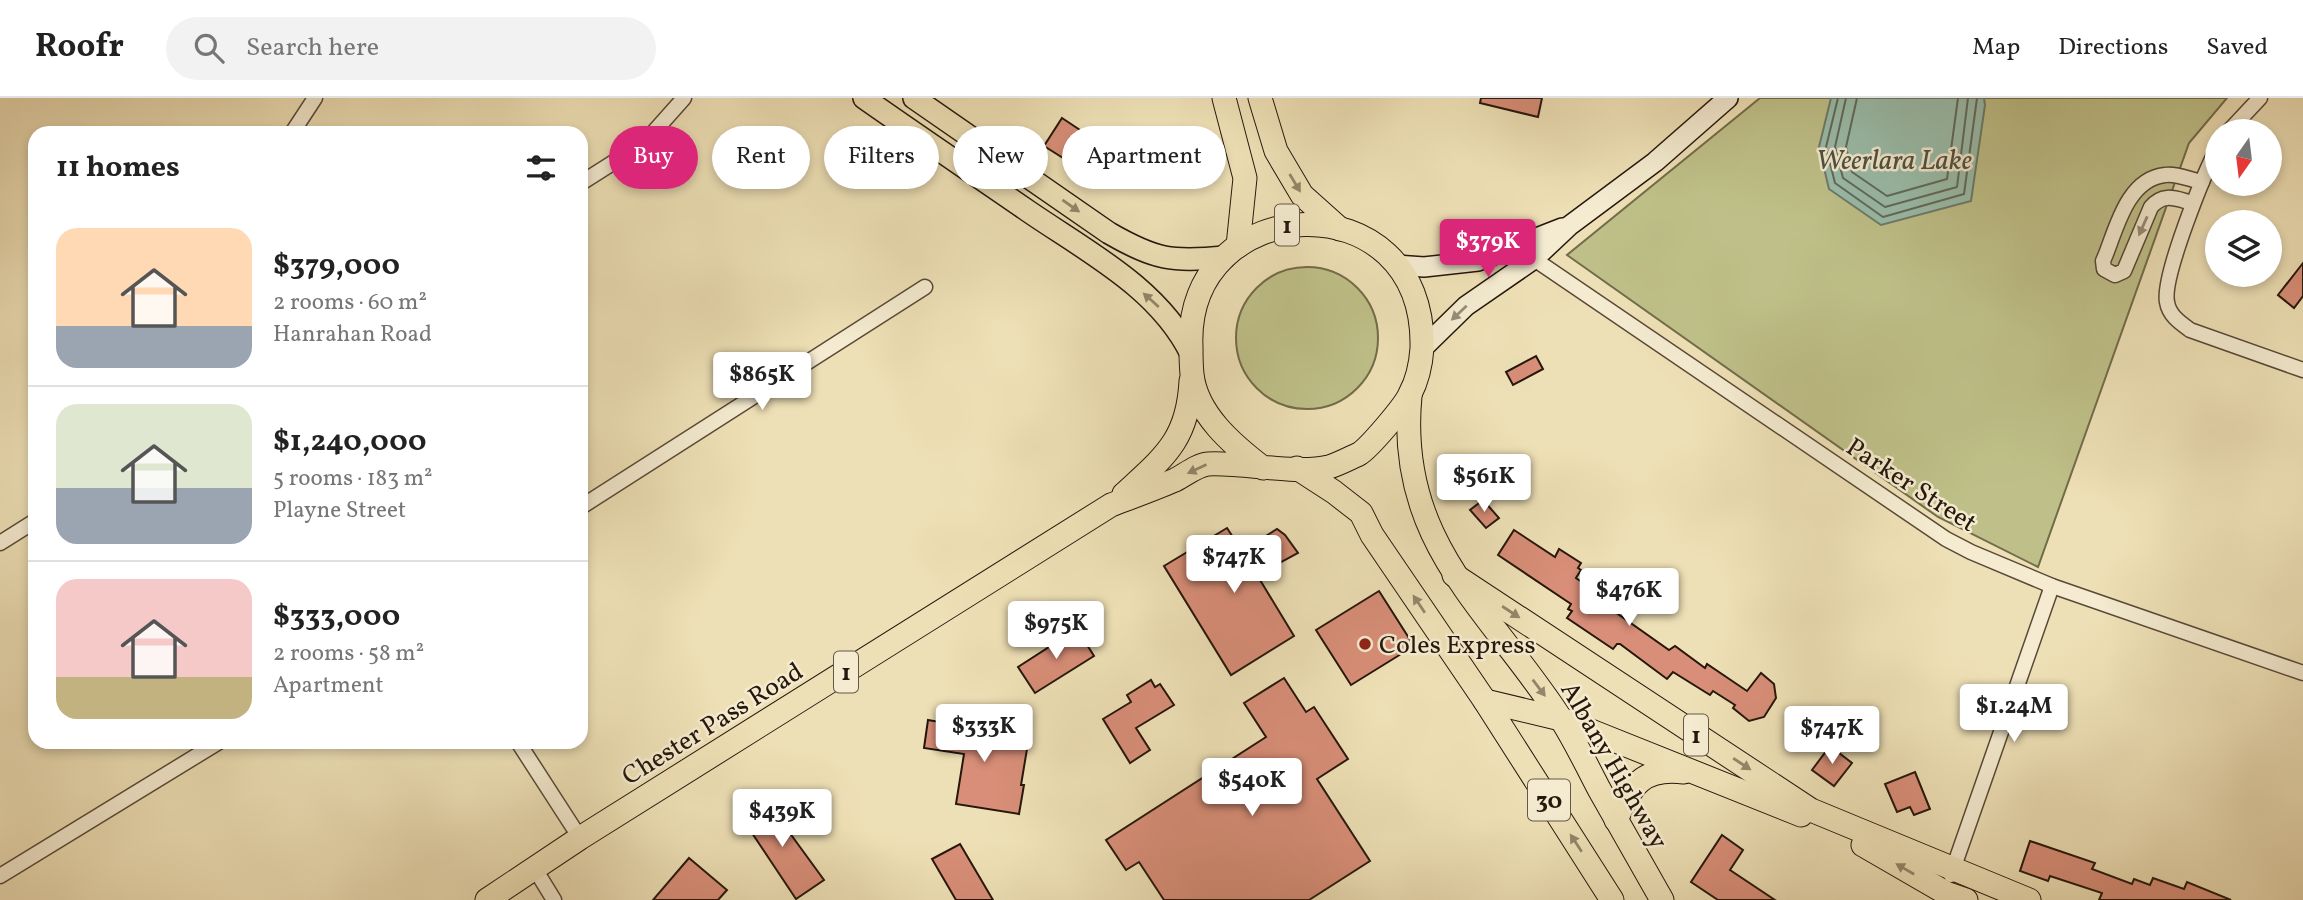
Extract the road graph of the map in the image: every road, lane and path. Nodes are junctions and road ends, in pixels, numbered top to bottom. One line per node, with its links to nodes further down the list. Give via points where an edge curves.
1 (315, 98): 10 (street)
2 (684, 98): 12 (street, via 644,143)
3 (864, 98): 22 (main road, one-way to 3, via 1183,337 1168,316 1125,278)
4 (914, 98): 17 (main road, one-way to 17, via 1139,249 1162,258 1194,260)
5 (1224, 98): 17 (highway, via 1245,178)
6 (1260, 98): 16 (highway, one-way to 16, via 1276,151 1296,184)
7 (1728, 98): 15 (main road, via 1655,162)
8 (2260, 98): 9 (street)
9 (2241, 119)
10 (297, 126)
11 (2205, 175): 13 (street)
12 (588, 179)
13 (2202, 182): 14 (street); 14 (street, one-way to 13, via 2166,196 2158,200 2124,271 2115,275 2105,269 2103,261 2126,204 2144,184 2163,175)
14 (2193, 203): 23 (street, via 2165,289 2169,310 2190,330)
15 (1569, 226): 18 (main road); 19 (main road, via 1478,261)
16 (1340, 229): 17 (highway, 1, via 1287,225 1253,237); 19 (highway, 1, via 1371,242)
17 (1231, 252): 22 (highway, 1, via 1213,271 1197,302 1190,336)
18 (1534, 259): 21 (main road, one-way to 21, via 1465,306); 32 (street, Parker Street, via 1946,539)
19 (1396, 265): 21 (highway, 1, via 1415,298)
20 (925, 287): 27 (street)
21 (1422, 349): 24 (highway, 1)
22 (1191, 365): 25 (highway, 1, via 1200,400 1222,433); 28 (highway, Chester Pass Road / 1, via 1190,407 1179,437 1163,458)
23 (2303, 370)
24 (1410, 396): 26 (highway, 1, via 1362,452 1329,467); 31 (highway, Albany Highway / 1, via 1407,421 1414,487)
25 (1264, 468): 26 (highway, 1); 28 (highway, Chester Pass Road / 1, one-way to 28, via 1205,464)
26 (1297, 468): 34 (highway, one-way to 26, via 1361,513)
27 (588, 503)
28 (1111, 505): 40 (highway, Chester Pass Road / 1)
29 (28, 524): 30 (street)
30 (0, 543)
31 (1454, 575): 35 (highway, Albany Highway / 30, one-way to 35); 42 (highway, 1, one-way to 42, via 1811,810)
32 (2052, 586): 33 (street, Parker Street); 42 (street)
33 (2303, 673)
34 (1485, 701): 35 (highway, 1); 47 (highway, 30, one-way to 34)
35 (1562, 719): 38 (highway, 1); 39 (highway, Albany Highway / 30)
36 (208, 749): 43 (street)
37 (523, 749): 40 (street)
38 (1701, 774): 39 (highway, via 1670,770 1644,777 1630,791); 44 (highway, 1, one-way to 38, via 1833,829)
39 (1616, 820): 48 (highway, Albany Highway / 30)
40 (580, 838): 41 (highway, Chester Pass Road / 1)
41 (535, 869): 45 (highway, Chester Pass Road / 1); 46 (street)
42 (1952, 870): 44 (street); 49 (highway, 1)
43 (0, 876)
44 (1956, 896)
45 (487, 900)
46 (554, 900)
47 (1612, 900)
48 (1662, 900)
49 (2029, 900)

